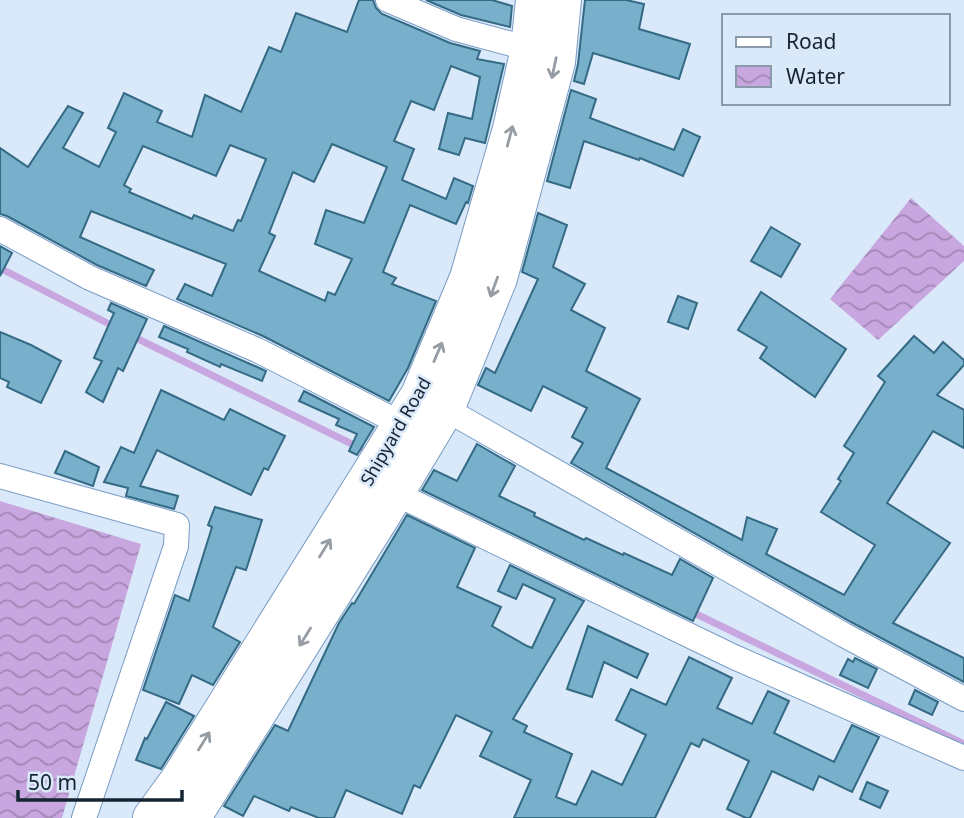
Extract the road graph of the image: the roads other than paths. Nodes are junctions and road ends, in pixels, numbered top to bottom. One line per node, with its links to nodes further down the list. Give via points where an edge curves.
1 (388, 0): 4 (street, via 456,29)
2 (535, 0): 4 (main road, Shipyard Road)
3 (562, 0): 6 (main road, Shipyard Road, one-way to 6, via 556,62 502,265 472,344)
4 (530, 49): 6 (main road, Shipyard Road, one-way to 4, via 470,278)
5 (0, 229): 6 (street, via 90,278 257,350)
6 (422, 409): 8 (main road, Shipyard Road); 9 (street)
7 (0, 476): 11 (street, via 177,525 176,546)
8 (381, 487): 10 (street, via 734,657); 12 (main road, Shipyard Road, one-way to 8); 13 (main road, Shipyard Road, one-way to 13)
9 (964, 699)
10 (964, 758)
11 (84, 818)
12 (152, 818)
13 (191, 818)

